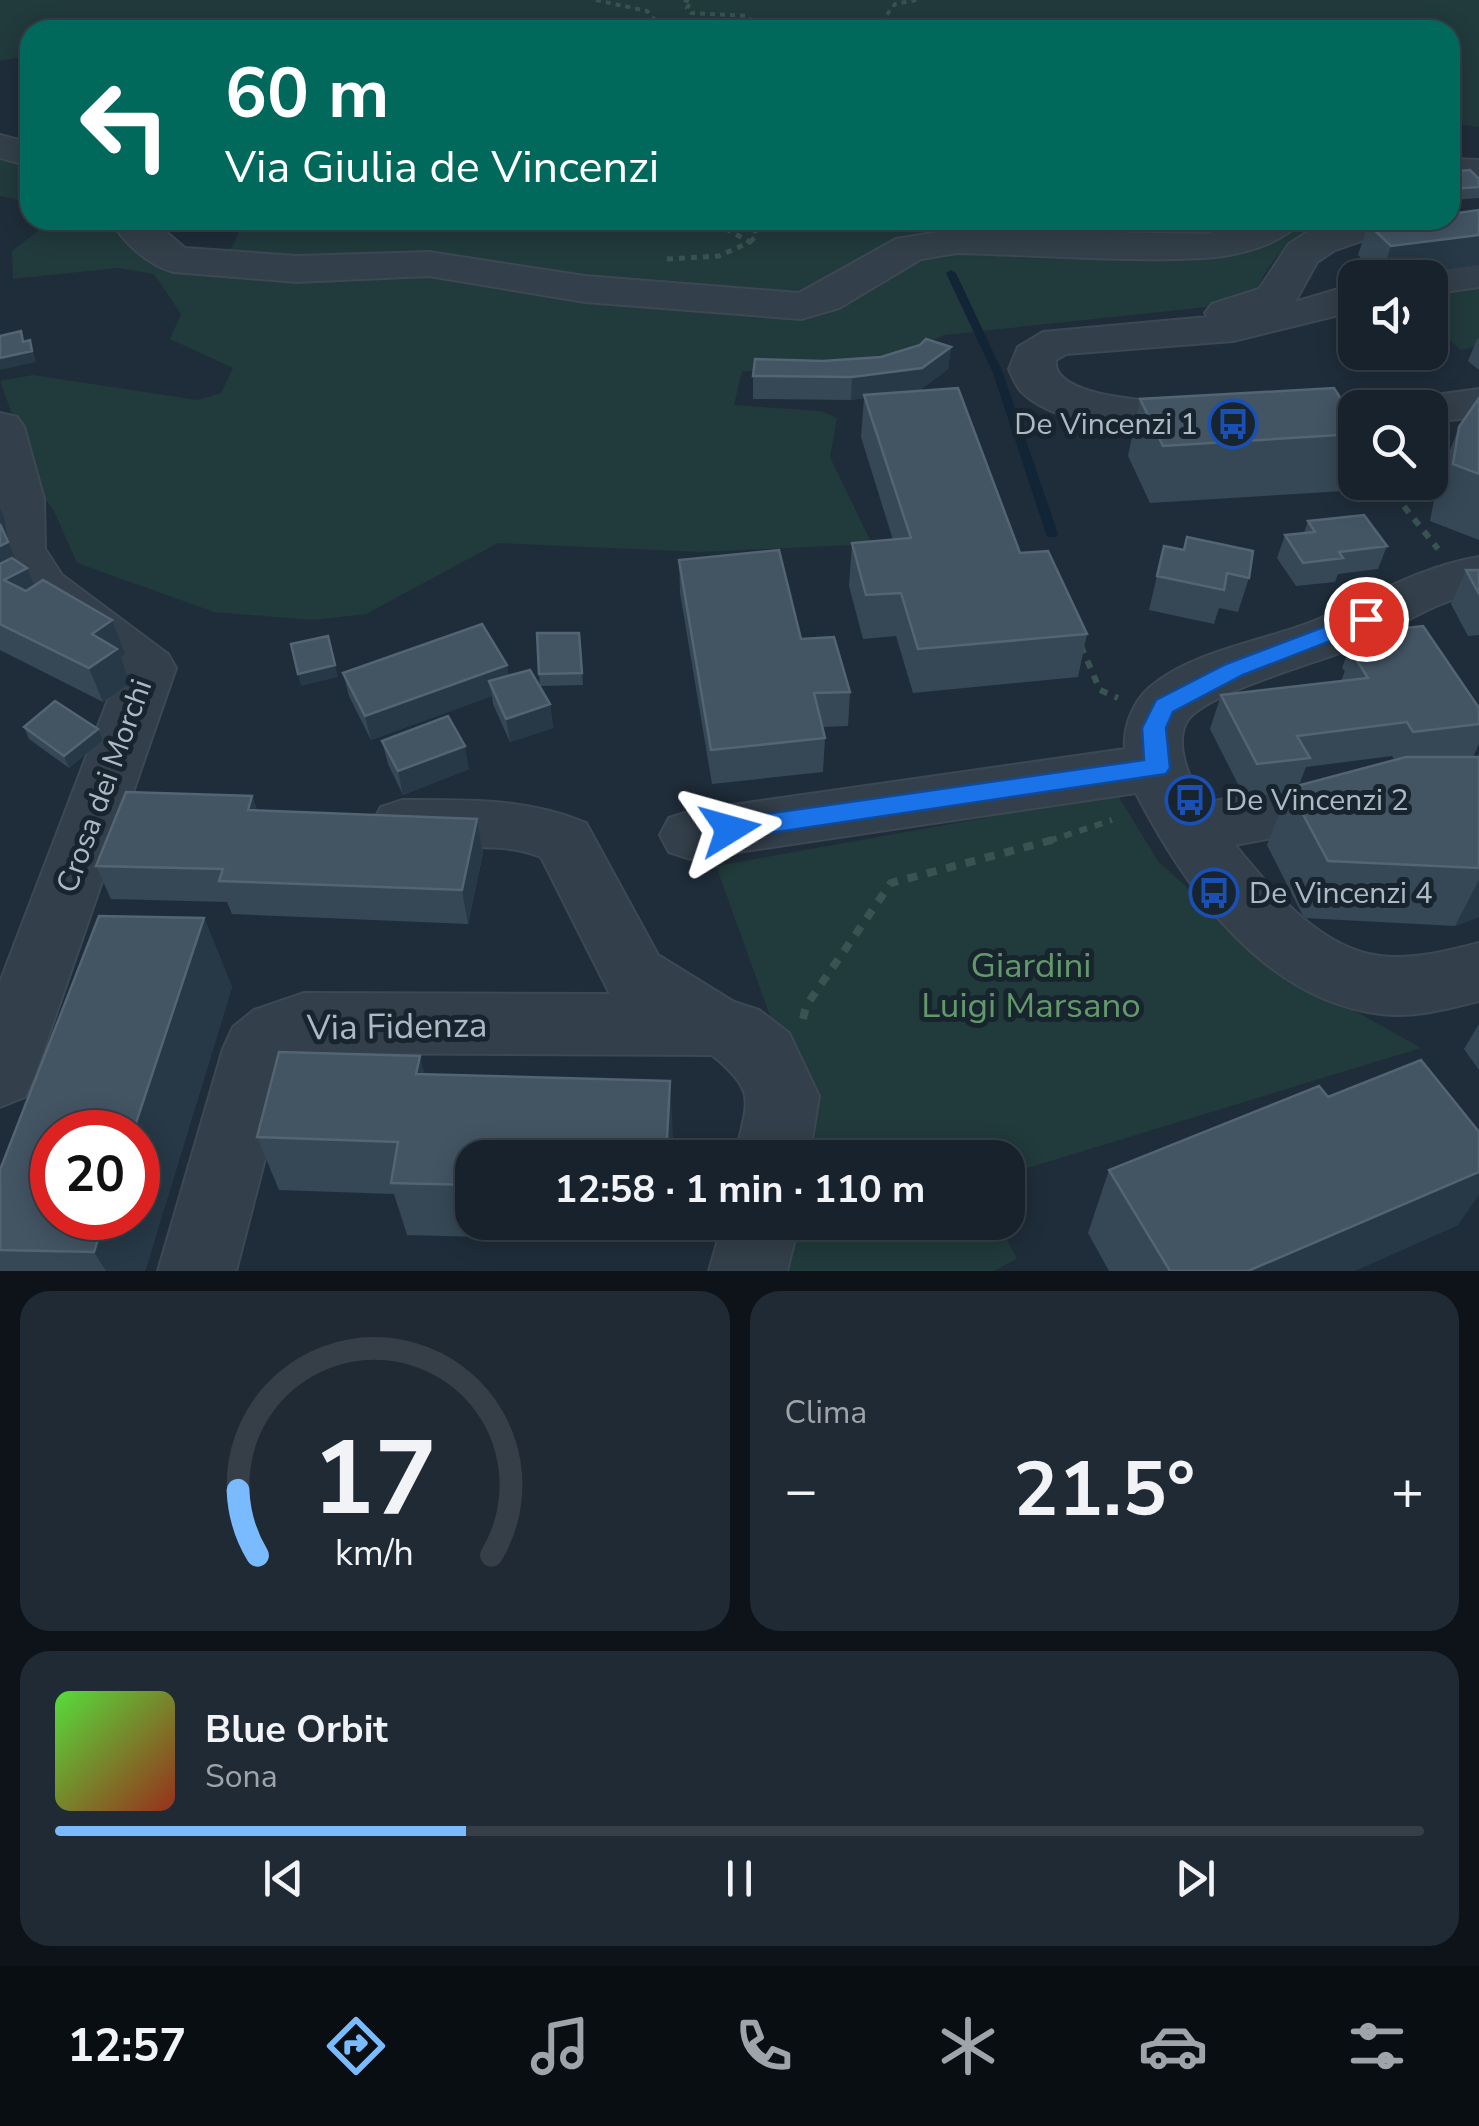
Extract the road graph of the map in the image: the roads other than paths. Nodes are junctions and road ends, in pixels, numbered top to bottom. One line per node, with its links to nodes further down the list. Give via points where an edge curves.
1 (137, 230): 2 (street, via 174,260 297,269 429,264 604,290 801,306 910,248 957,242 1208,246)
2 (1263, 230)
3 (1365, 230): 7 (street, via 1308,248 1280,294 1178,322)
4 (1479, 274): 5 (street)
5 (1448, 278)
6 (1338, 301): 7 (street, via 1251,324)
7 (1174, 333): 10 (street, via 1060,341 1044,347 1032,369 1040,386 1068,401 1134,416)
8 (1479, 403): 9 (street)
9 (1448, 406)
10 (1338, 415)
11 (0, 427): 19 (street, Crosa dei Morchi, via 19,499 19,548 43,588 148,668)
12 (1470, 576): 13 (street, via 1234,670 1164,706)
13 (1168, 779): 14 (street, via 1358,799); 16 (street); 17 (street, via 1264,923 1321,964 1368,983 1422,986)
14 (1479, 790)
15 (349, 822): 18 (street, Via Fidenza, via 524,828 564,840 634,975)
16 (691, 835)
17 (1479, 972)
18 (712, 1025): 20 (street, Via Fidenza, via 764,1055 783,1096); 22 (street, Via Fidenza, via 304,1023 279,1031 258,1050)
19 (0, 1074)
20 (775, 1140)
21 (756, 1240): 23 (street)
22 (197, 1271)
23 (748, 1271)

